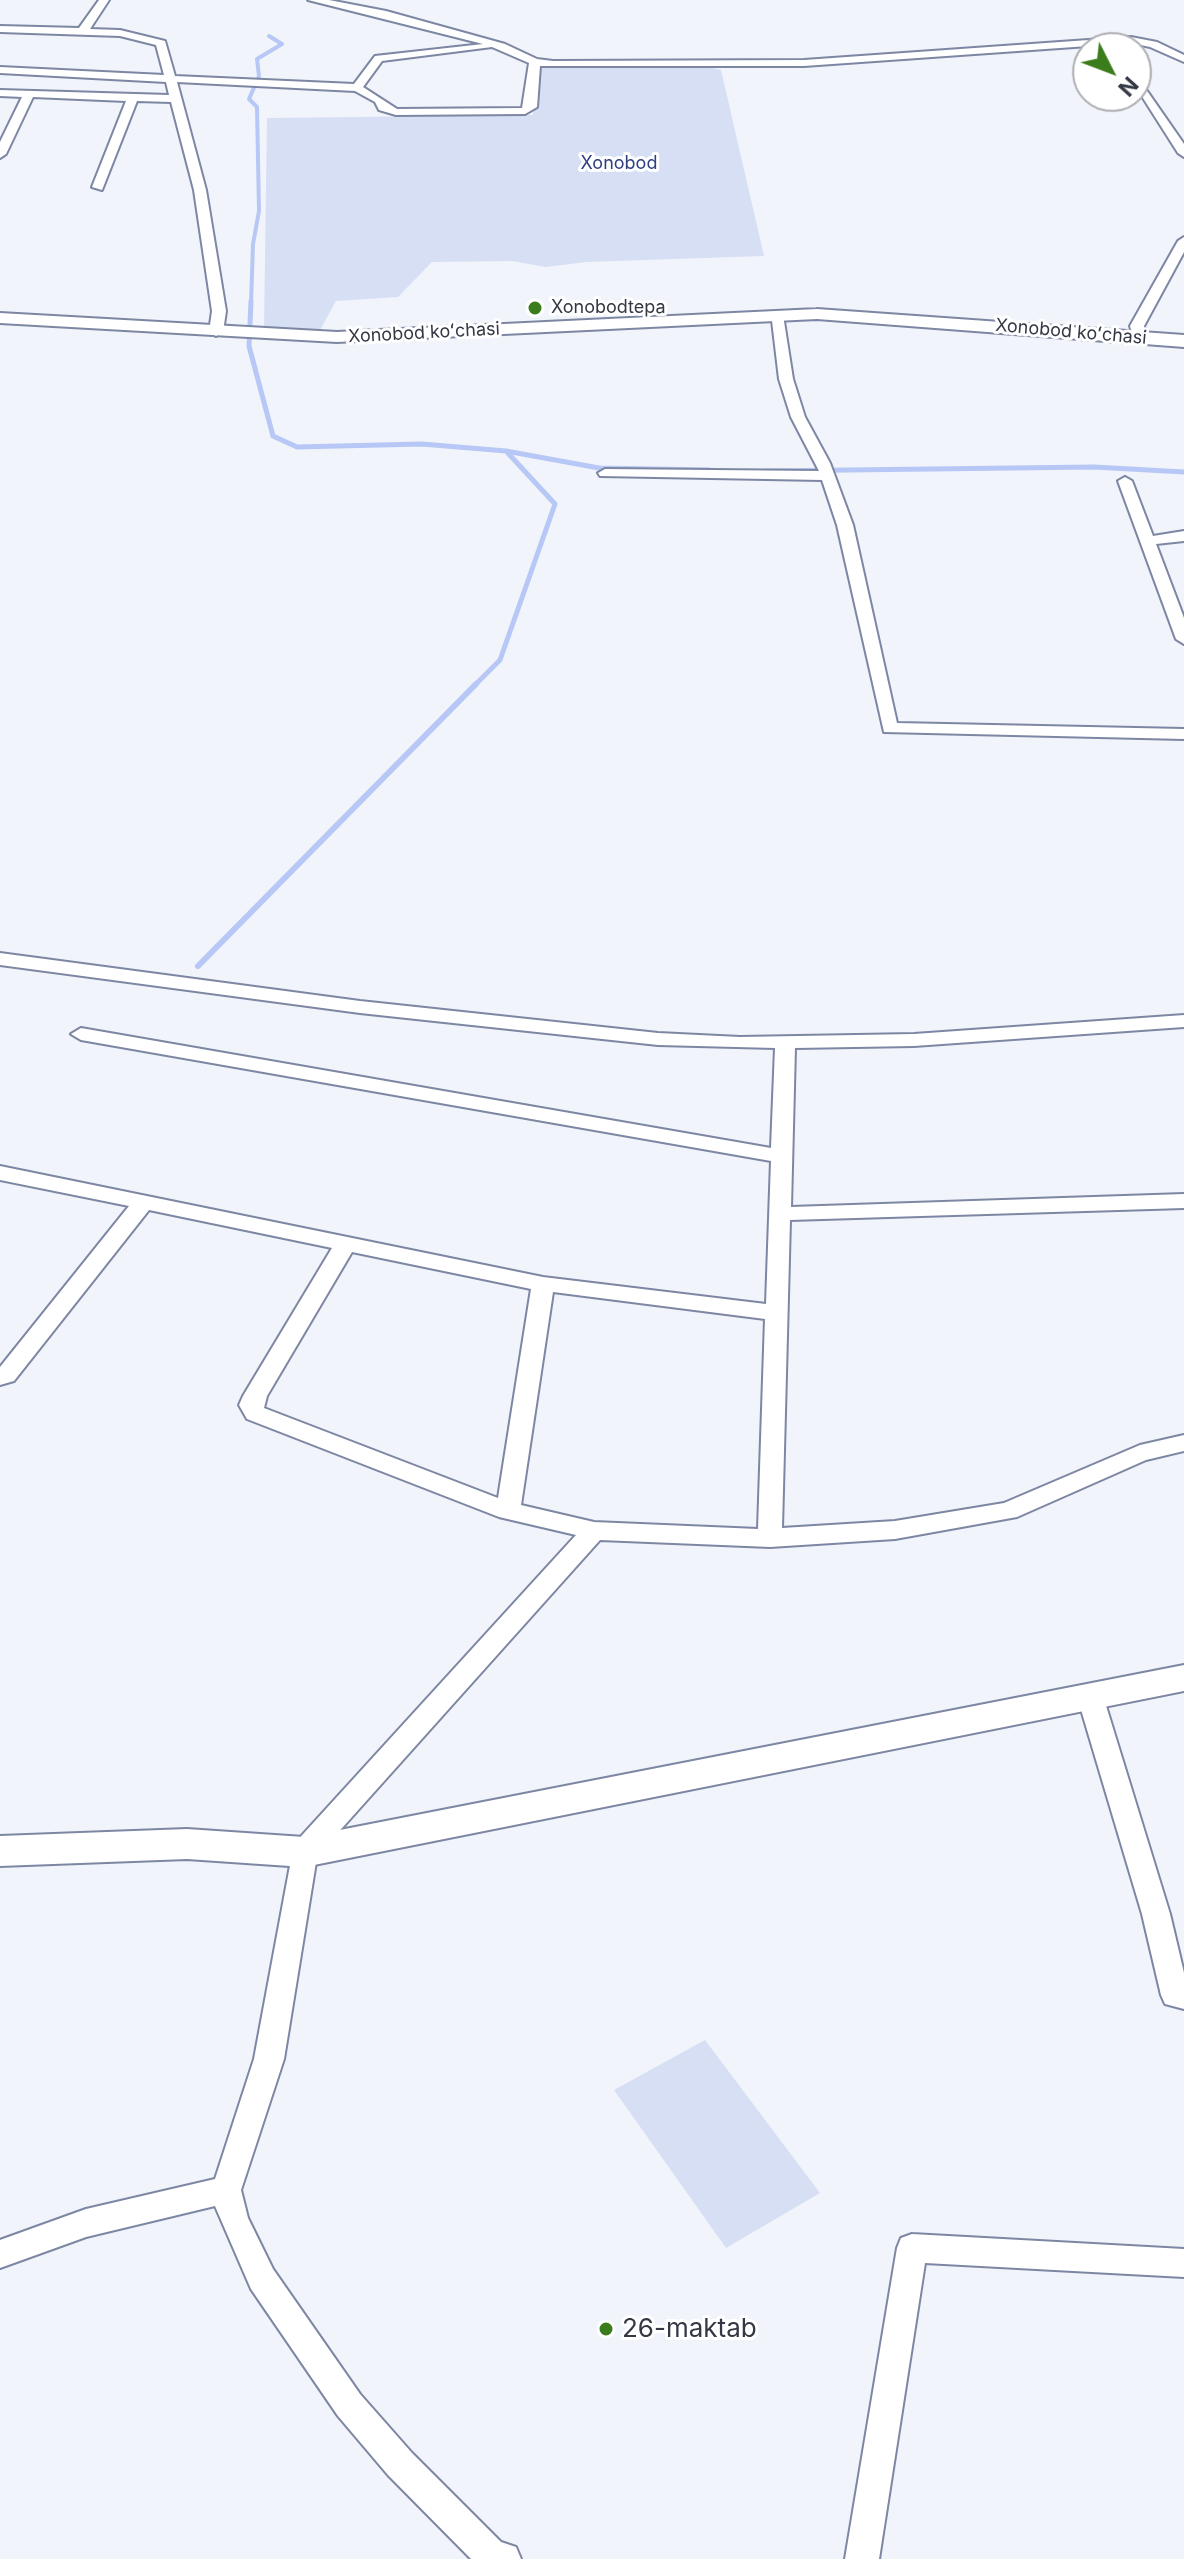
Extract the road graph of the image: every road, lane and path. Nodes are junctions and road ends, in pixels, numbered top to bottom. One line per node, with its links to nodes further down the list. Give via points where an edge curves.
1 (104, 0): 4 (street)
2 (313, 0): 5 (street)
3 (0, 29): 4 (street)
4 (82, 32): 11 (street, via 137,34 161,43)
5 (501, 46): 9 (street); 12 (street, via 385,56)
6 (1072, 46): 9 (street, via 730,66)
7 (1152, 46): 8 (street)
8 (1184, 59)
9 (535, 62): 12 (street, via 531,107 525,111 396,112)
10 (0, 70): 11 (street)
11 (172, 76): 12 (street); 16 (street)
12 (357, 88)
13 (0, 93): 14 (street)
14 (29, 94): 15 (street); 19 (street)
15 (133, 97): 16 (street); 20 (street)
16 (178, 99): 24 (street, via 213,267)
17 (1152, 103): 18 (street)
18 (1184, 153)
19 (0, 154)
20 (98, 187)
21 (1184, 241): 25 (street, via 1137,326)
22 (776, 315): 24 (main road, Xonobod koʻchasi, via 381,336); 25 (main road, Xonobod koʻchasi, via 866,316); 27 (street, via 794,406)
23 (0, 318): 24 (main road, Xonobod koʻchasi)
24 (216, 332)
25 (1139, 337): 26 (main road, Xonobod koʻchasi)
26 (1184, 341)
27 (826, 470): 28 (street); 34 (street, via 845,525 890,728)
28 (605, 473)
29 (1125, 481): 31 (street)
30 (1184, 536): 31 (street)
31 (1147, 541): 32 (street)
32 (1180, 619): 33 (street)
33 (1184, 639)
34 (1184, 734)
35 (0, 959): 38 (street, via 360,1007 643,1037)
36 (1184, 1021): 38 (street, via 999,1036)
37 (81, 1034): 39 (street)
38 (785, 1043): 39 (street)
39 (782, 1156): 43 (street)
40 (0, 1173): 42 (street)
41 (1184, 1201): 43 (street)
42 (144, 1202): 44 (street); 47 (street)
43 (780, 1214): 46 (street)
44 (346, 1243): 45 (street); 49 (street, via 255,1396 255,1413)
45 (543, 1284): 46 (street); 49 (street)
46 (777, 1313): 51 (street)
47 (2, 1375)
48 (1184, 1443): 51 (street, via 1140,1453 1008,1511 895,1530)
49 (508, 1511): 50 (street)
50 (594, 1531): 51 (street); 55 (street)
51 (770, 1538)
52 (1184, 1678): 53 (main road)
53 (1090, 1696): 55 (main road); 56 (street, via 1175,1995)
54 (0, 1851): 55 (main road, via 187,1844)
55 (304, 1852): 57 (street, via 269,2059)
56 (1184, 1997)
57 (226, 2190): 58 (street, via 86,2223); 60 (street, via 245,2249 349,2405 400,2464)
58 (0, 2254)
59 (1184, 2263): 61 (street, via 912,2248)
60 (497, 2558)
61 (862, 2559)

